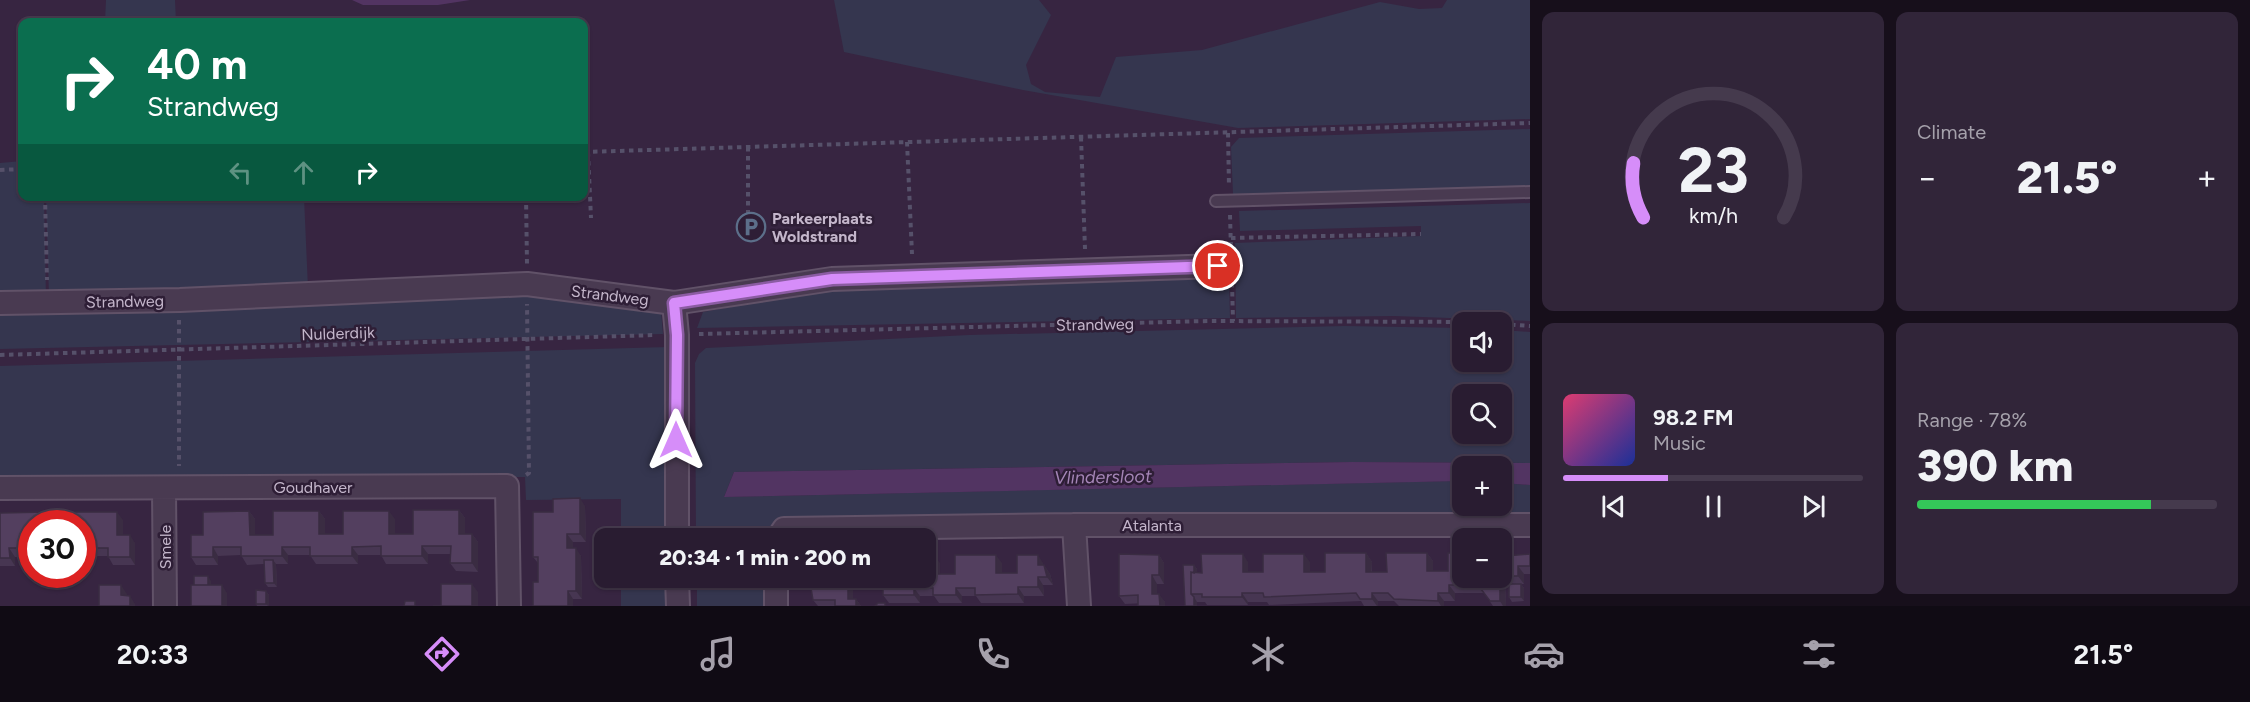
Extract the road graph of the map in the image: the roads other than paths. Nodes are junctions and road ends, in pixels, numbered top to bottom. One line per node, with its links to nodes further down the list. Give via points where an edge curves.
1 (1530, 192): 2 (lane)
2 (1216, 201)
3 (1218, 266): 5 (street, Strandweg, via 832,279)
4 (0, 303): 5 (street, Strandweg, via 180,300 527,284)
5 (674, 303): 10 (street)
6 (0, 488): 7 (street, Goudhaver)
7 (172, 488): 14 (street, Smele); 15 (street, Goudhaver, via 507,486)
8 (1074, 525): 9 (street, Atalanta); 11 (street, Atalanta); 18 (street)
9 (1530, 525)
10 (677, 528)
11 (900, 528)
12 (677, 588): 16 (street)
13 (776, 588): 17 (street)
14 (165, 606)
15 (509, 606)
16 (678, 606)
17 (776, 606)
18 (1079, 606)

